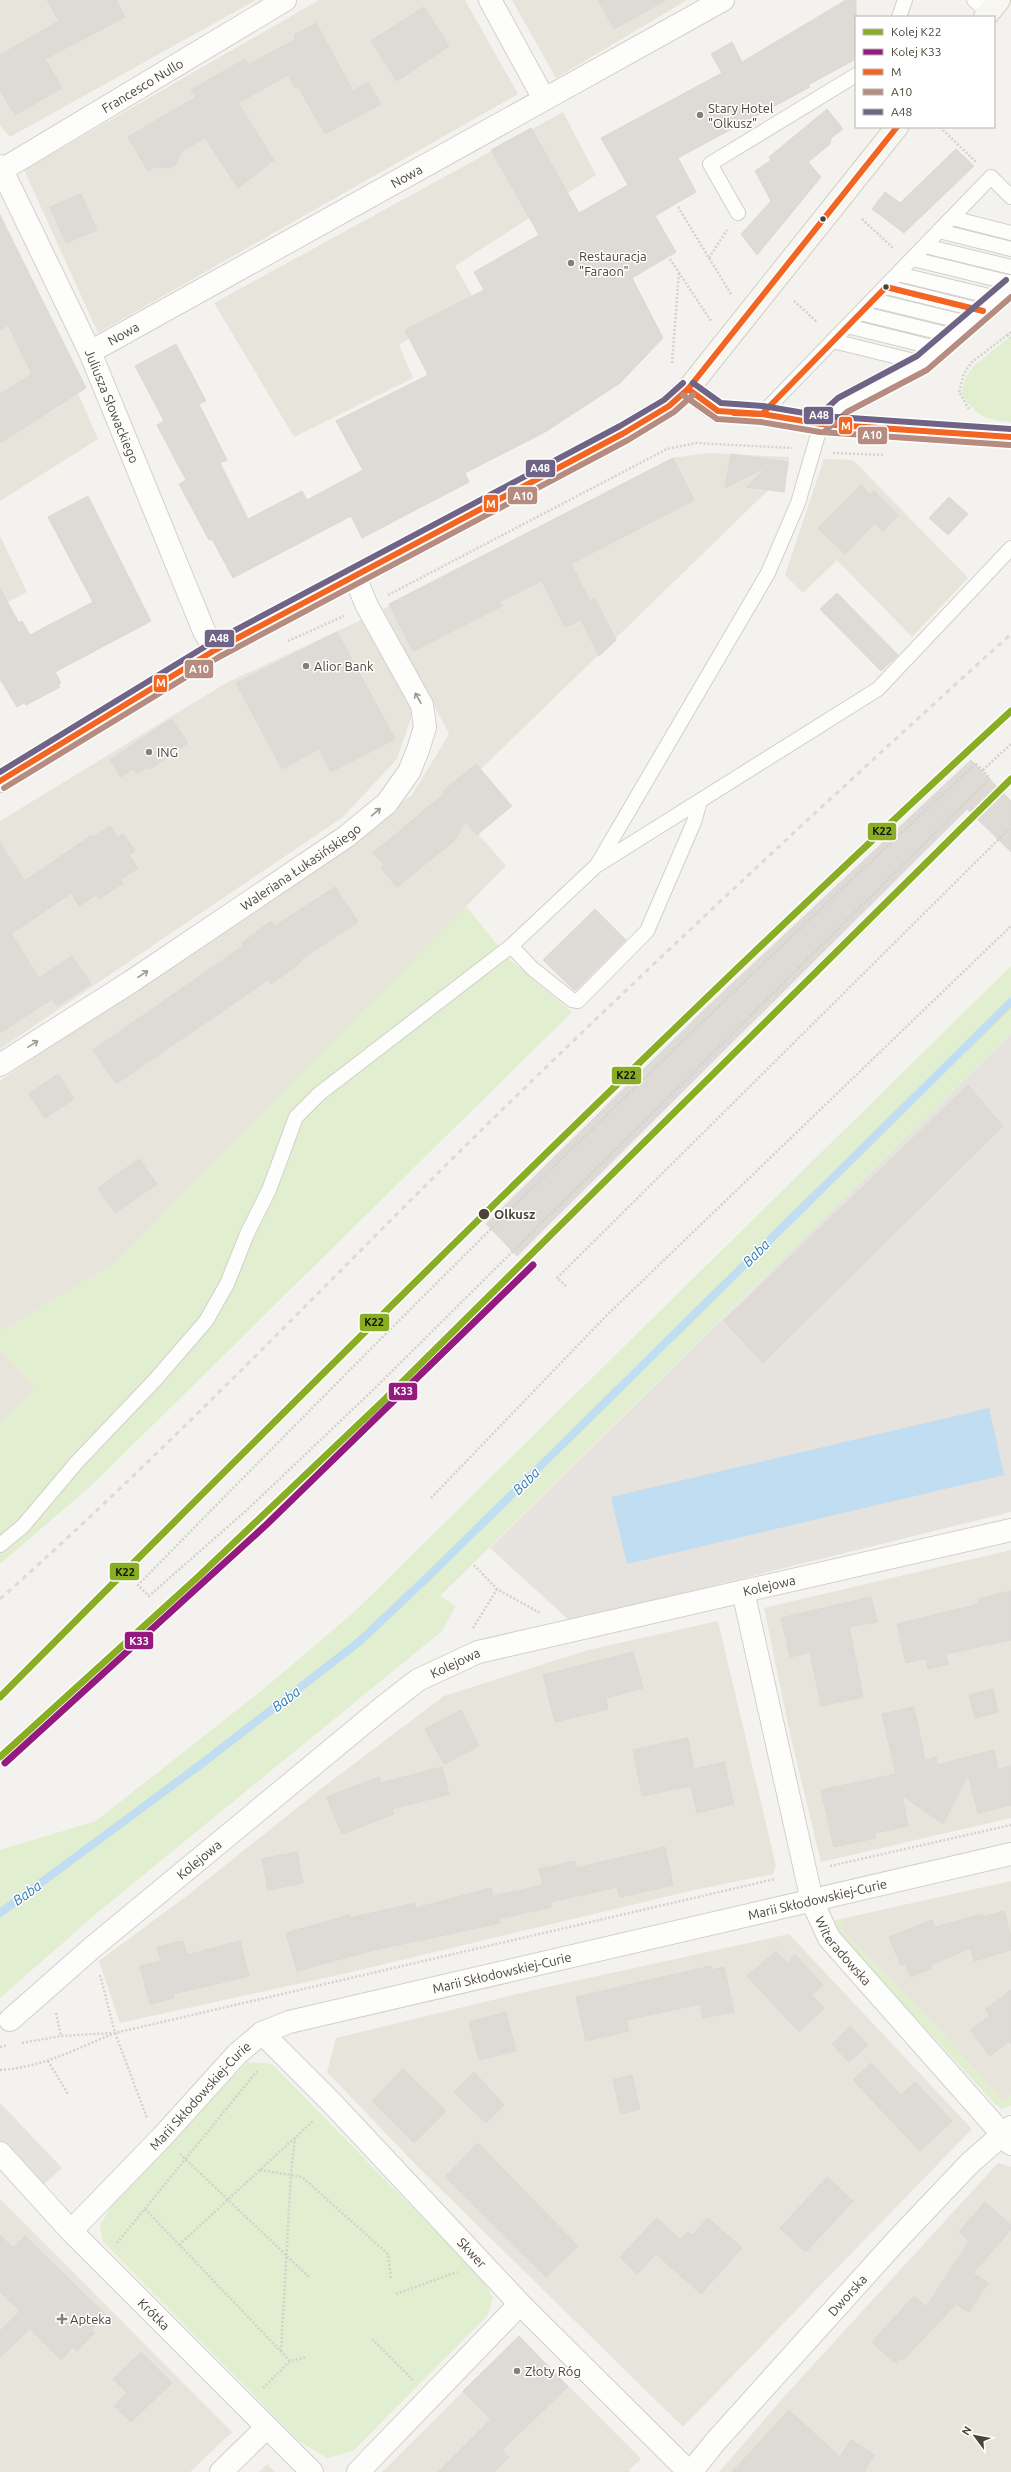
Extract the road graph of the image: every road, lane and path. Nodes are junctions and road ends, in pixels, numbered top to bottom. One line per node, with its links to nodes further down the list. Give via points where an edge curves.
1 (285, 0): 11 (street, Francesco Nullo)
2 (490, 0): 7 (street)
3 (723, 0): 7 (street, Nowa)
4 (905, 0): 5 (lane)
5 (899, 16)
6 (855, 76): 14 (lane, via 710,164)
7 (544, 99): 41 (street, Nowa)
8 (896, 128): 44 (street)
9 (941, 128): 10 (path)
10 (979, 165)
11 (1, 169): 41 (street, Juliusza Słowackiego)
12 (1011, 197): 15 (lane, via 991,177)
13 (678, 207): 22 (path)
14 (738, 213): 22 (path)
15 (952, 218): 17 (lane); 18 (lane)
16 (862, 220): 20 (path)
17 (939, 231): 19 (lane); 21 (lane)
18 (1011, 233)
19 (925, 246): 24 (lane); 25 (lane)
20 (893, 248)
21 (1011, 249)
22 (709, 258): 29 (path)
23 (670, 259): 26 (path)
24 (913, 259): 27 (lane); 32 (lane)
25 (1011, 267)
26 (679, 272): 35 (path); 42 (path)
27 (898, 274): 28 (lane); 32 (lane)
28 (886, 287): 30 (lane); 32 (lane)
29 (734, 300)
30 (873, 300): 32 (lane); 33 (lane)
31 (794, 301): 34 (path)
32 (981, 312): 33 (lane); 36 (lane); 43 (street)
33 (860, 313): 36 (lane)
34 (817, 322)
35 (712, 323)
36 (847, 326): 40 (lane)
37 (1011, 332): 38 (path)
38 (1007, 335): 39 (path); 45 (path, via 972,362 964,373 959,392)
39 (1011, 338)
40 (833, 341): 43 (lane); 46 (lane)
41 (90, 352): 53 (street, Juliusza Słowackiego)
42 (672, 363)
43 (922, 363): 47 (street, via 842,405)
44 (688, 389): 46 (street, via 718,412); 51 (street, via 669,406 624,433)
45 (970, 411)
46 (762, 414): 47 (street)
47 (821, 424): 48 (street); 59 (lane, via 798,503 768,573)
48 (1011, 437)
49 (796, 449): 52 (path, via 696,442 667,449)
50 (1011, 548): 57 (lane, via 878,689)
51 (355, 577): 53 (street); 62 (street, Waleriana Łukasińskiego, one-way to 51, via 132,981 347,836 391,797 409,772 418,750 425,727 422,705 367,606)
52 (380, 599)
53 (214, 650): 56 (street)
54 (1011, 744): 55 (path)
55 (983, 770): 55 (path, via 990,778 372,1391 250,1508 149,1596 138,1585 410,1307 663,1058 976,764)
56 (0, 781)
57 (700, 801): 59 (lane); 61 (lane, via 694,822 647,931 578,1001 572,1000 533,969)
58 (1011, 827): 63 (path, via 557,1278)
59 (597, 865): 61 (lane)
60 (1011, 926): 64 (path, via 607,1315)
61 (511, 946): 66 (lane, via 319,1094 296,1117 269,1190 247,1234 227,1284 206,1321 155,1380 77,1462 23,1526)
62 (0, 1064)
63 (566, 1286)
64 (431, 1498)
65 (1011, 1530): 68 (street, Kolejowa)
66 (0, 1545)
67 (474, 1565): 69 (path, via 497,1589)
68 (743, 1591): 69 (street, Kolejowa); 74 (street, Witeradowska)
69 (572, 1630): 75 (street, Kolejowa, via 478,1652 418,1680)
70 (1011, 1825): 72 (path)
71 (1011, 1854): 74 (street, Marii Skłodowskiej-Curie)
72 (823, 1868)
73 (775, 1879): 77 (path)
74 (812, 1901): 78 (street, Marii Skłodowskiej-Curie, via 332,2011 289,2022); 85 (street, Witeradowska, via 829,1938)
75 (92, 1947): 76 (street, Kolejowa); 77 (path)
76 (10, 2020)
77 (115, 2033): 79 (path, via 61,2036); 80 (path); 86 (path, via 151,2126)
78 (262, 2034): 84 (street, Skwer); 86 (street, Marii Skłodowskiej-Curie, via 237,2054)
79 (0, 2046)
80 (48, 2061): 82 (path); 83 (path)
81 (263, 2065): 89 (path)
82 (0, 2070)
83 (68, 2094)
84 (332, 2103): 87 (path); 98 (street, Skwer)
85 (1008, 2134): 113 (street, Dworska, via 970,2163 896,2241)
86 (162, 2137): 89 (path); 94 (street, Marii Skłodowskiej-Curie)
87 (295, 2137): 90 (path); 91 (path)
88 (0, 2153): 94 (street, Krótka)
89 (186, 2160): 92 (path); 93 (path)
90 (260, 2170): 91 (path); 92 (path)
91 (291, 2174): 96 (path); 100 (path, via 302,2177 388,2254)
92 (227, 2200): 95 (path); 96 (path)
93 (145, 2209): 95 (path); 97 (path)
94 (71, 2231): 97 (street, Krótka)
95 (179, 2245): 104 (path)
96 (286, 2256): 99 (path); 104 (path)
97 (102, 2263): 108 (street, Krótka)
98 (482, 2263): 101 (path); 102 (street, Skwer)
99 (310, 2278)
100 (391, 2279)
101 (396, 2294)
102 (520, 2304): 107 (street); 113 (street, Skwer)
103 (372, 2339): 107 (path)
104 (281, 2351): 106 (path)
105 (307, 2357): 106 (path)
106 (290, 2361): 108 (path)
107 (430, 2397): 112 (street)
108 (245, 2407): 109 (street, Krótka)
109 (266, 2428): 110 (street); 111 (street, Krótka)
110 (221, 2472)
111 (312, 2472)
112 (358, 2472)
113 (690, 2472)

